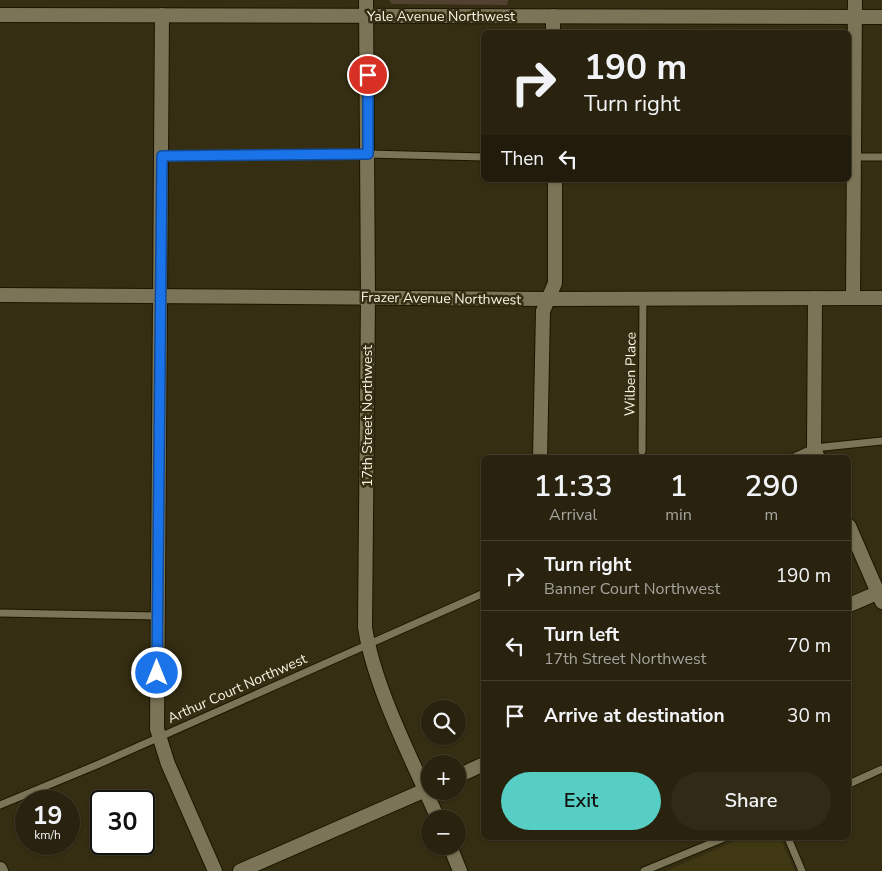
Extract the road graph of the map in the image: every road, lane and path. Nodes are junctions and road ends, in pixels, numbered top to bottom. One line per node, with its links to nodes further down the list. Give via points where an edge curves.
1 (366, 0): 5 (street, 17th Street Northwest)
2 (855, 0): 7 (street)
3 (0, 15): 4 (street, Yale Avenue Northwest)
4 (162, 15): 5 (street, Yale Avenue Northwest); 11 (street)
5 (367, 15): 6 (street, Yale Avenue Northwest); 10 (street, 17th Street Northwest)
6 (553, 16): 7 (street, Yale Avenue Northwest); 9 (street)
7 (855, 17): 8 (street, Yale Avenue Northwest); 13 (street)
8 (882, 17)
9 (553, 30)
10 (368, 154): 11 (lane); 12 (lane); 18 (street, 17th Street Northwest)
11 (162, 156): 17 (street)
12 (481, 157)
13 (851, 157): 14 (lane); 21 (street)
14 (882, 157)
15 (555, 182): 23 (street, via 555,283)
16 (0, 295): 17 (street, Frazer Avenue Northwest)
17 (159, 296): 18 (street, Frazer Avenue Northwest); 33 (street)
18 (368, 298): 23 (street, Frazer Avenue Northwest); 34 (street, 17th Street Northwest, via 365,627)
19 (643, 298): 20 (street, Frazer Avenue Northwest); 23 (street, Frazer Avenue Northwest); 25 (lane, Wilben Place)
20 (815, 298): 21 (street, Frazer Avenue Northwest); 26 (street)
21 (853, 298): 22 (street, Frazer Avenue Northwest)
22 (882, 298)
23 (548, 299): 27 (street, via 543,312)
24 (882, 441): 26 (lane)
25 (642, 451)
26 (816, 453)
27 (540, 455)
28 (851, 530): 30 (street)
29 (481, 594): 34 (lane, Arthur Court Northwest)
30 (881, 595): 31 (street)
31 (851, 604)
32 (0, 613): 33 (lane)
33 (158, 616): 35 (street)
34 (368, 644): 35 (lane, Arthur Court Northwest); 39 (street, 17th Street Northwest, via 379,680)
35 (158, 737): 42 (lane, Arthur Court Northwest); 46 (street)
36 (481, 765): 38 (street)
37 (882, 769): 40 (lane)
38 (466, 772)
39 (421, 773)
40 (851, 783)
41 (421, 792): 47 (street)
42 (0, 806)
43 (719, 840): 49 (lane)
44 (789, 840): 50 (lane)
45 (454, 855): 48 (street)
46 (215, 871)
47 (240, 871)
48 (460, 871)
49 (644, 871)
50 (802, 871)

